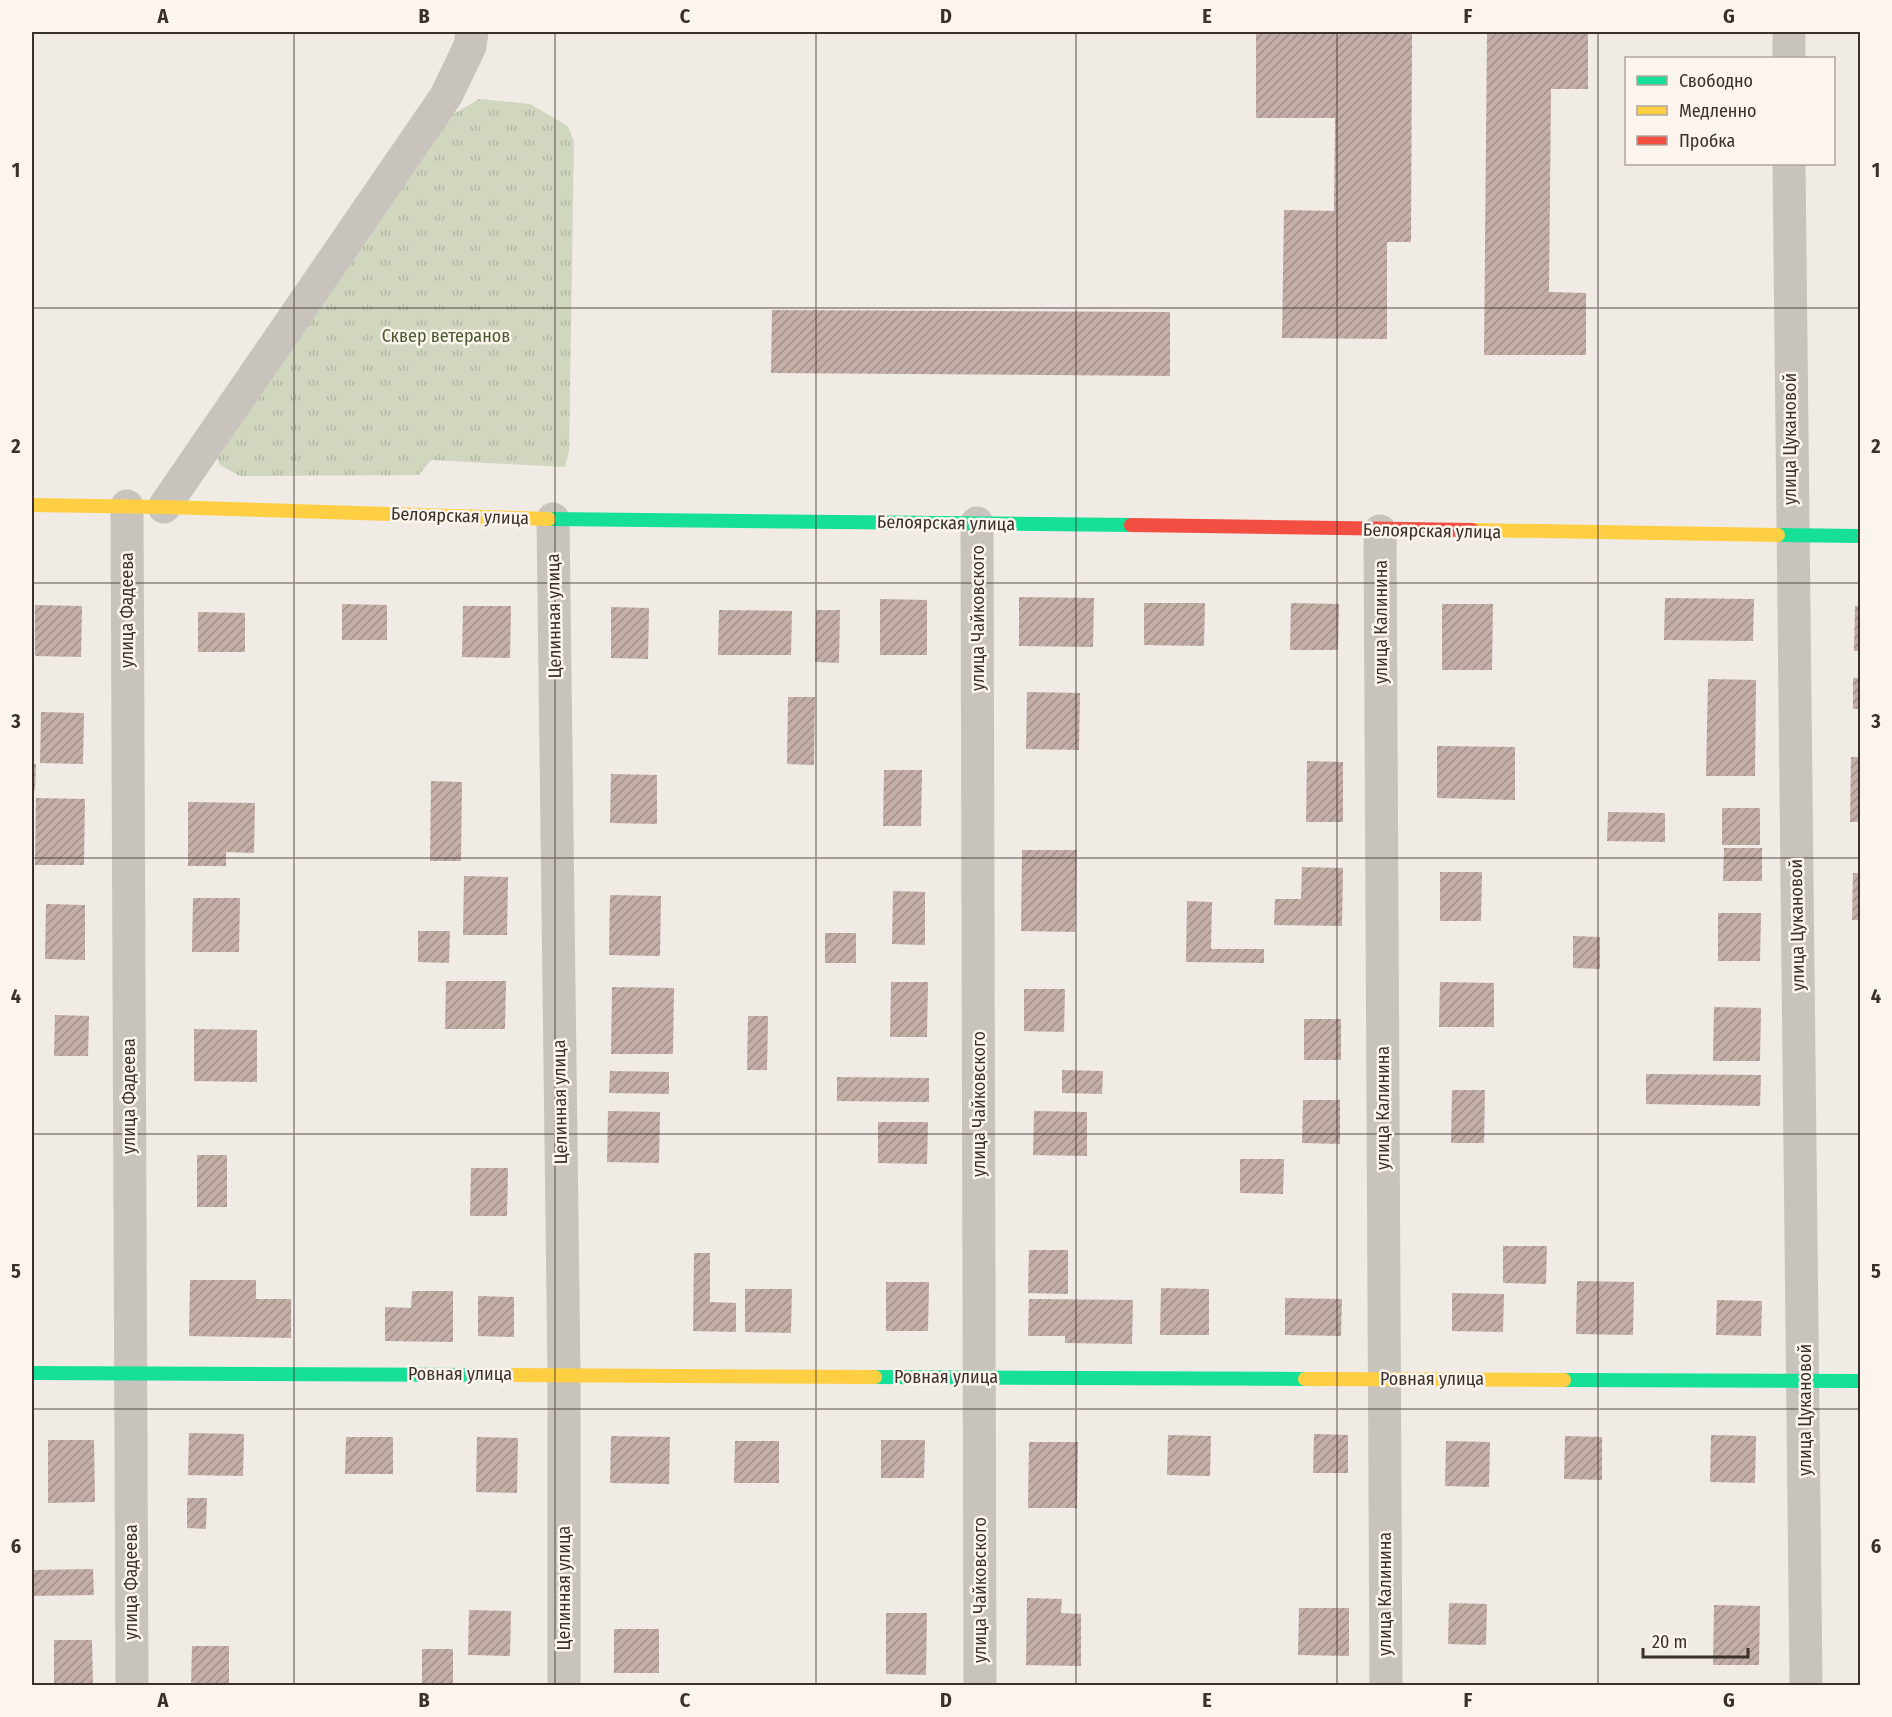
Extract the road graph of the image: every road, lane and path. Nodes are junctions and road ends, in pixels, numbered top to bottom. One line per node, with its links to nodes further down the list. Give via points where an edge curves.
1 (472, 32): 7 (street, via 470,46 446,96)
2 (1789, 32): 3 (street)
3 (1789, 57)
4 (1789, 165): 11 (street, улица Цукановой)
5 (32, 505): 6 (street, Белоярская улица)
6 (127, 506): 7 (street, Белоярская улица); 14 (street, улица Фадеева)
7 (164, 507): 8 (street, Белоярская улица)
8 (553, 519): 9 (street, Белоярская улица); 15 (street, Целинная улица)
9 (977, 523): 10 (street, Белоярская улица); 16 (street, улица Чайковского)
10 (1380, 531): 11 (street, Белоярская улица); 17 (street, улица Калинина)
11 (1791, 535): 12 (street, Белоярская улица); 18 (street, улица Цукановой)
12 (1860, 536)
13 (32, 1373): 14 (street, Ровная улица)
14 (130, 1373): 15 (street, Ровная улица); 20 (street, улица Фадеева)
15 (564, 1375): 16 (street, Ровная улица); 21 (street, Целинная улица)
16 (980, 1377): 17 (street, Ровная улица); 22 (street, улица Чайковского)
17 (1384, 1379): 18 (street, Ровная улица); 23 (street, улица Калинина)
18 (1805, 1381): 19 (street, Ровная улица); 24 (street, улица Цукановой)
19 (1860, 1381)
20 (132, 1686)
21 (564, 1686)
22 (980, 1686)
23 (1386, 1686)
24 (1806, 1686)

